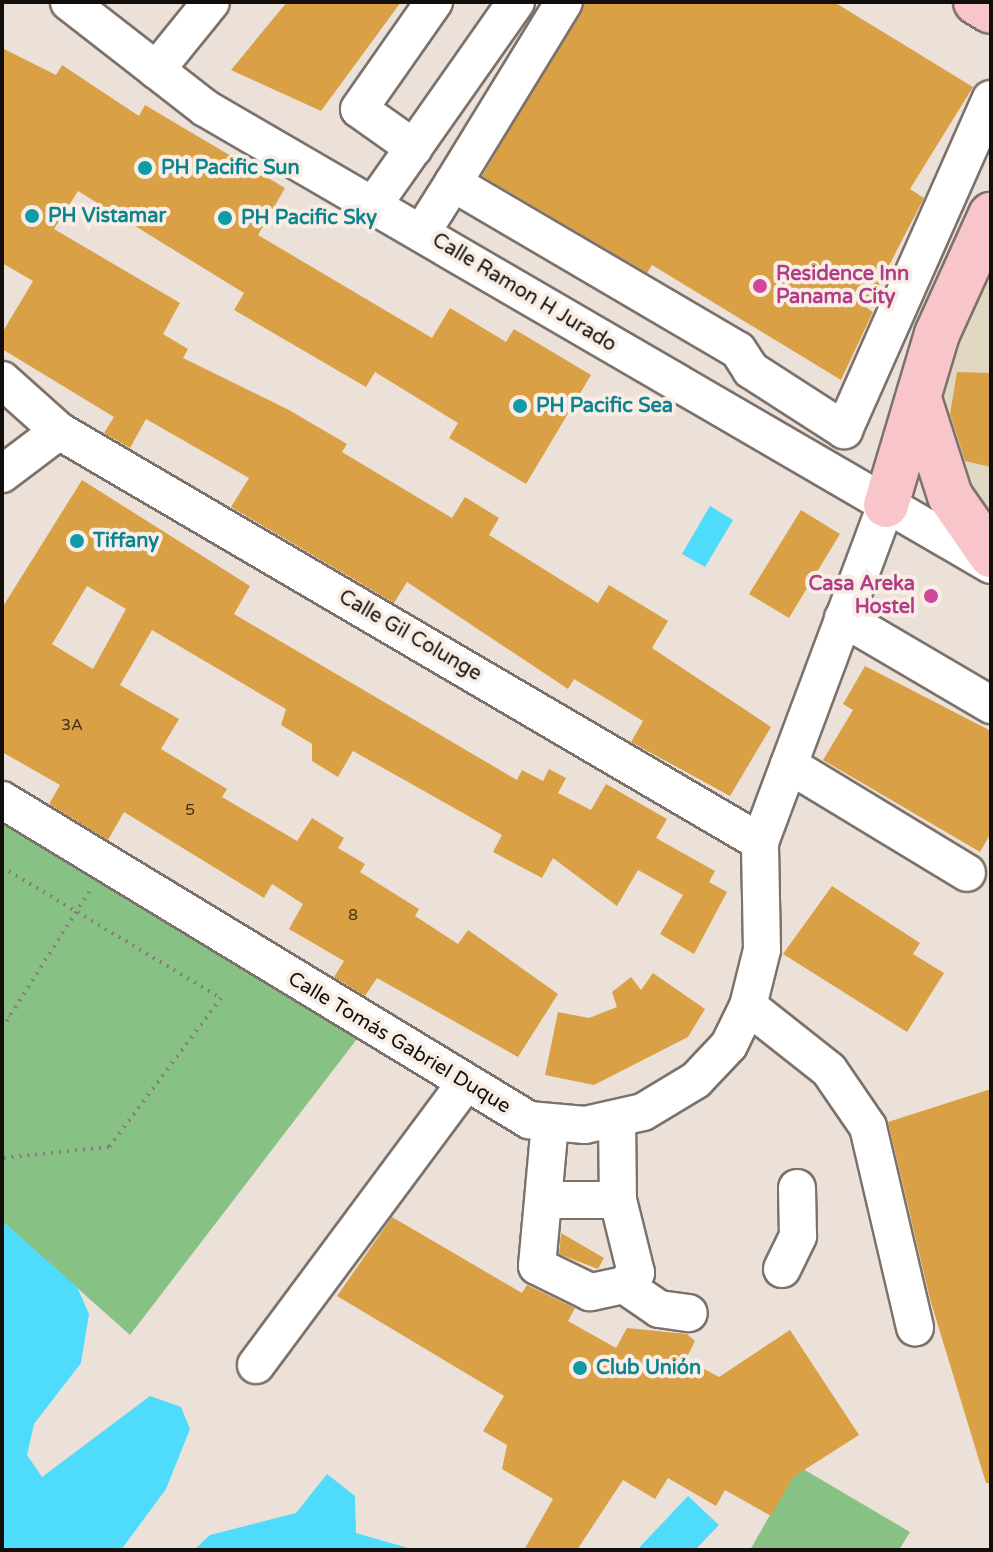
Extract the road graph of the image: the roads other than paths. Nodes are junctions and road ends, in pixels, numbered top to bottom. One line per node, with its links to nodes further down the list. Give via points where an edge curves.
1 (69, 2): 8 (street, Calle Ramon H Jurado)
2 (211, 2): 8 (street)
3 (434, 2): 10 (street, via 359,109)
4 (516, 2): 10 (street)
5 (564, 2): 11 (street)
6 (976, 2): 7 (highway)
7 (991, 11)
8 (156, 70): 12 (street, Calle Ramon H Jurado, via 205,108)
9 (991, 99): 15 (street, via 847,429)
10 (414, 148): 12 (street)
11 (453, 183): 14 (street); 15 (street, via 738,350)
12 (374, 204): 14 (street, Calle Ramon H Jurado)
13 (991, 215): 17 (highway, via 960,275)
14 (422, 232): 18 (street, Calle Ramon H Jurado)
15 (751, 370): 18 (street, via 754,391)
16 (2, 380): 19 (street, Calle Gil Colunge)
17 (919, 399): 21 (highway); 22 (highway, via 950,496)
18 (741, 421): 21 (street, Calle Ramon H Jurado)
19 (59, 431): 20 (street); 28 (street, Calle Gil Colunge)
20 (2, 474)
21 (886, 505): 23 (street, Calle Ramon H Jurado); 24 (street, Calle Tomás Gabriel Duque)
22 (991, 555)
23 (991, 565)
24 (843, 618): 25 (street); 26 (street, Calle Tomás Gabriel Duque)
25 (991, 705)
26 (789, 765): 28 (street, Calle Tomás Gabriel Duque); 29 (street)
27 (2, 800): 31 (street, Calle Tomás Gabriel Duque)
28 (760, 842): 30 (street, Calle Tomás Gabriel Duque, via 762,950)
29 (967, 873)
30 (748, 1006): 32 (street, Calle Tomás Gabriel Duque, via 729,1045 696,1080); 40 (street, via 829,1070 868,1127)
31 (463, 1086): 33 (street, Calle Tomás Gabriel Duque); 41 (street)
32 (617, 1120): 33 (street, Calle Tomás Gabriel Duque); 36 (street)
33 (550, 1124): 35 (street)
34 (797, 1188): 37 (street, via 798,1236)
35 (548, 1200): 36 (street); 38 (street, via 537,1266 590,1292)
36 (618, 1200): 38 (street, via 636,1273)
37 (782, 1269)
38 (624, 1285): 39 (street, via 659,1309)
39 (689, 1313)
40 (915, 1328)
41 (256, 1365)

